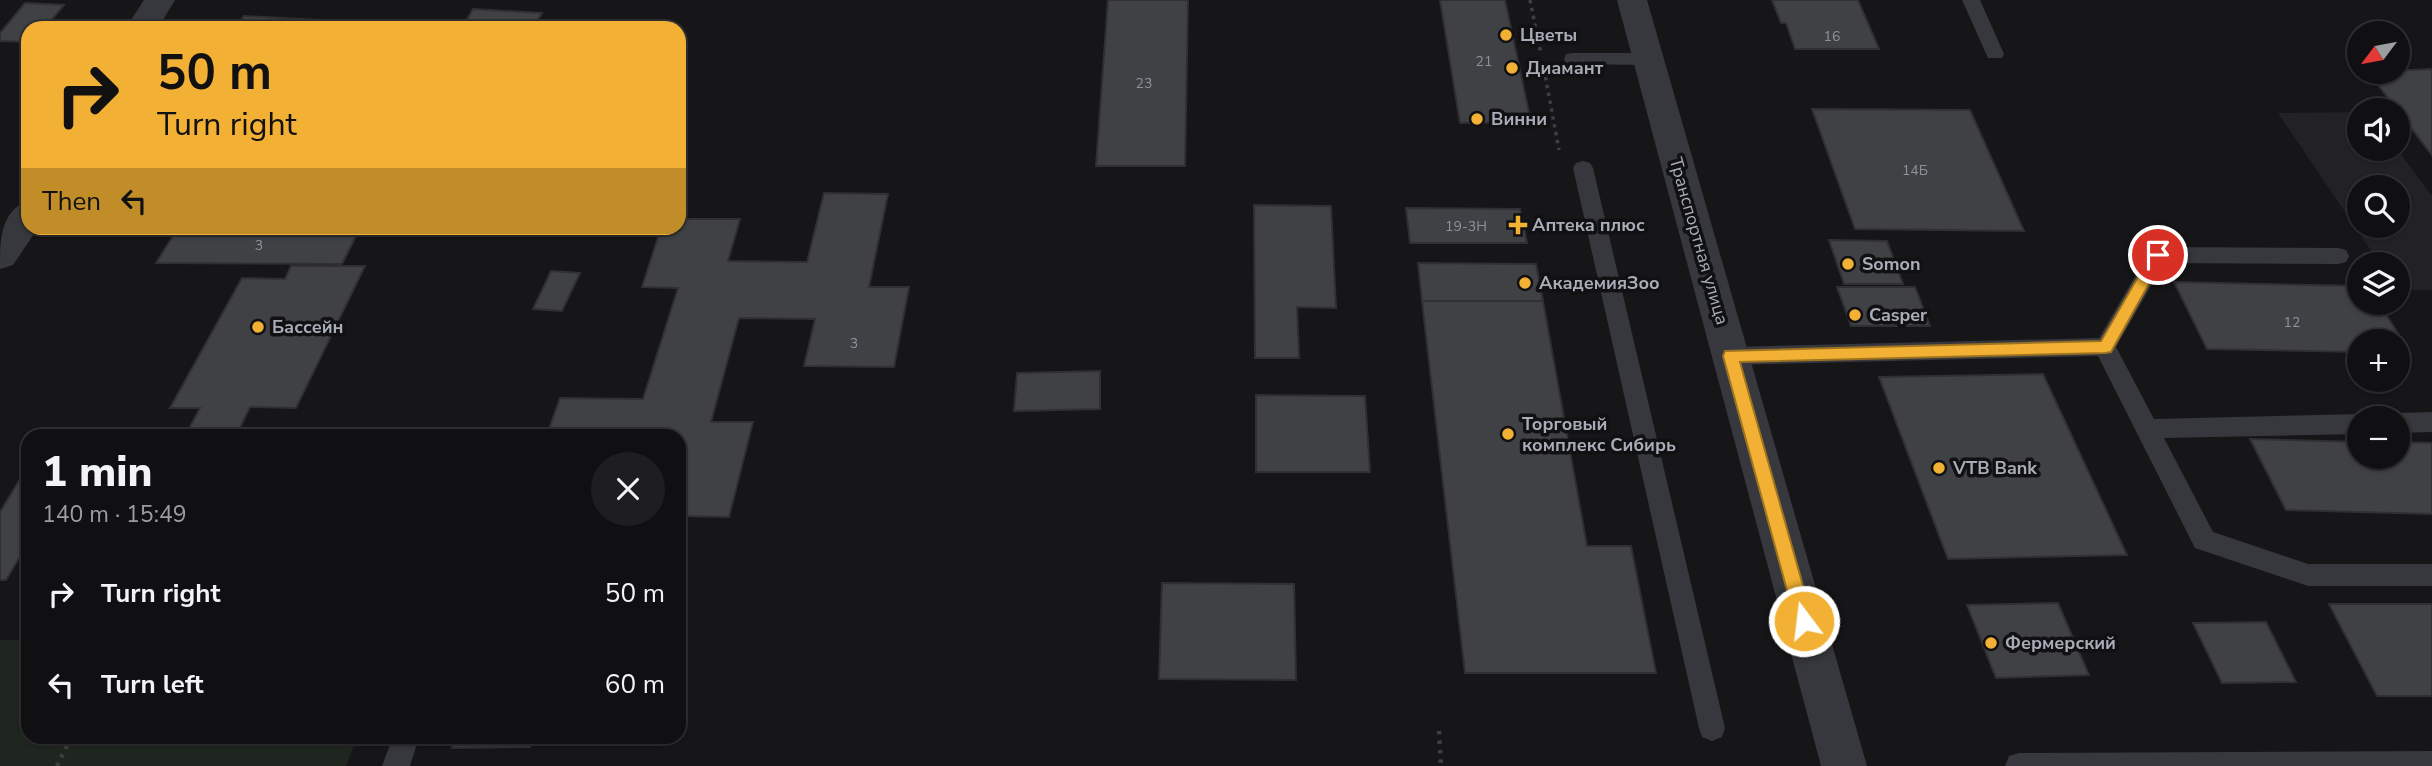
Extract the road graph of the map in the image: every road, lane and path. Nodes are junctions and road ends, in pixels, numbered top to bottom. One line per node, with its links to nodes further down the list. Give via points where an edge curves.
1 (160, 0): 4 (street)
2 (1632, 0): 7 (street, Транспортная улица)
3 (1971, 0): 5 (lane)
4 (146, 21)
5 (1996, 54)
6 (1573, 59): 7 (lane)
7 (1648, 59): 13 (street, Транспортная улица)
8 (1583, 168): 19 (lane)
9 (21, 224): 10 (street)
10 (0, 255)
11 (2338, 256): 12 (lane, via 2158,255)
12 (2105, 347): 13 (lane); 17 (lane)
13 (1731, 356): 27 (street, Транспортная улица)
14 (2432, 422): 15 (lane)
15 (2410, 423)
16 (2347, 424): 17 (lane)
17 (2147, 429): 18 (lane, via 2204,540 2308,575)
18 (2432, 575)
19 (1712, 728)
20 (1439, 731): 26 (path)
21 (68, 744): 24 (path)
22 (404, 744): 25 (lane)
23 (2432, 764): 28 (lane)
24 (57, 766)
25 (396, 766)
26 (1441, 766)
27 (1844, 766)
28 (2019, 766)

